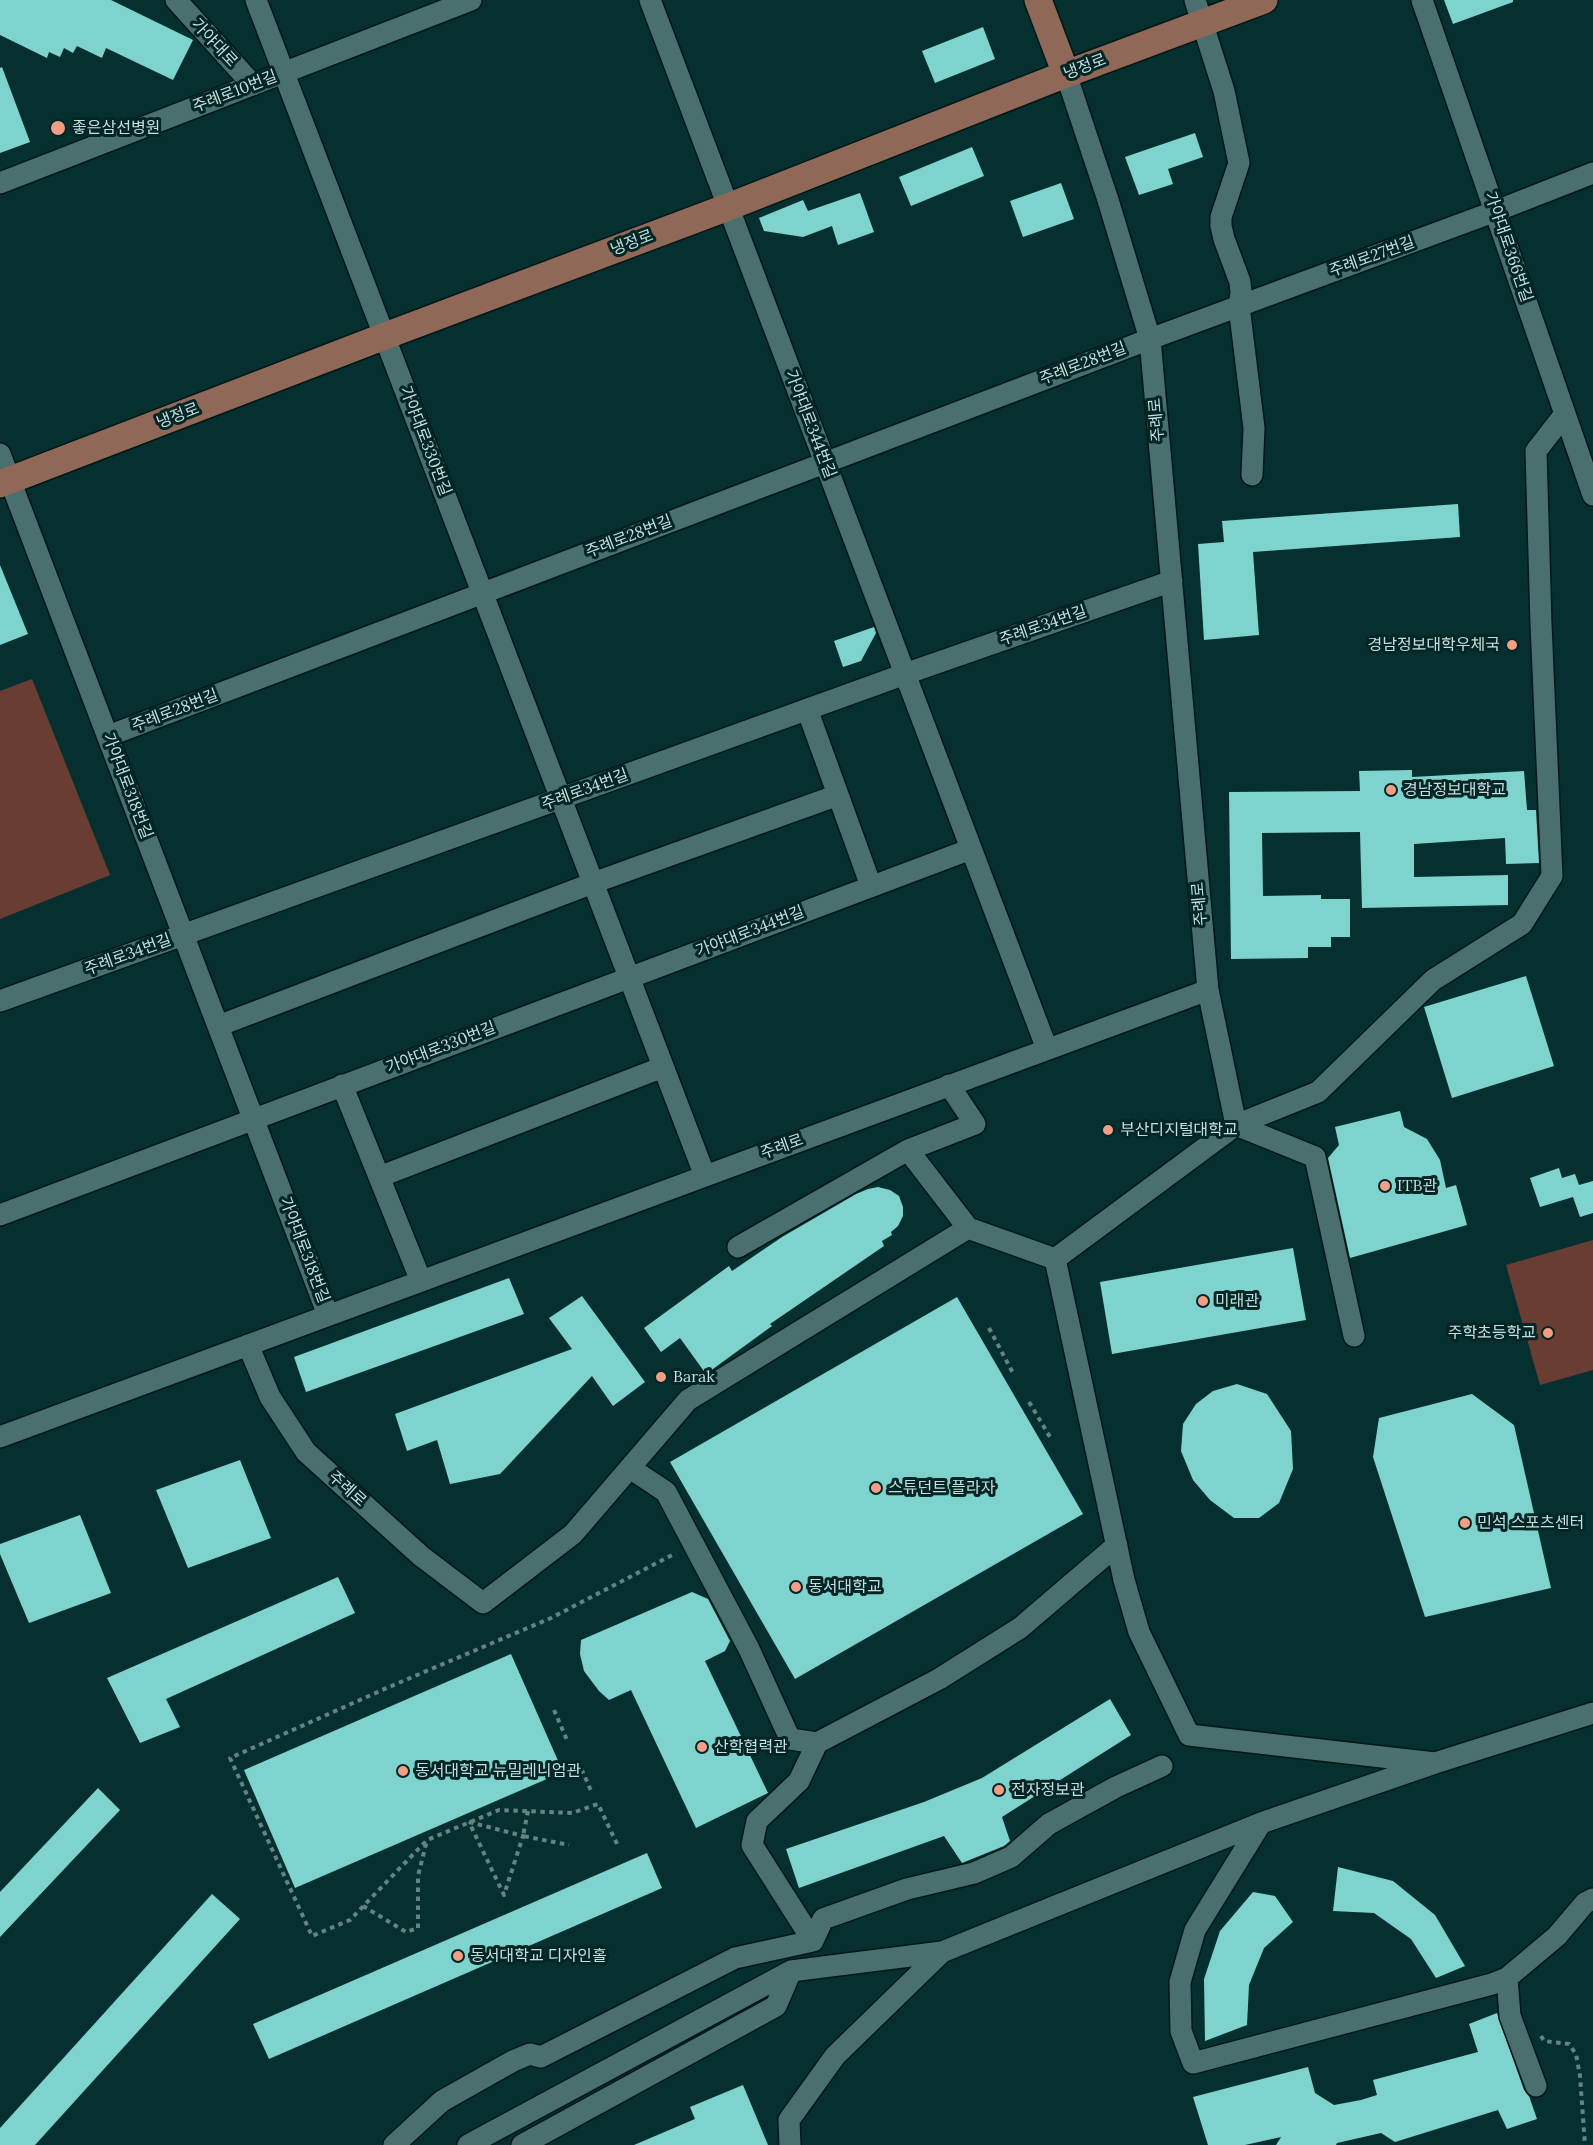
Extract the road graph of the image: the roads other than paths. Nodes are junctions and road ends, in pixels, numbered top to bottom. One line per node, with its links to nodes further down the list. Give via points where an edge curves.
1 (176, 0): 11 (street, 가야대로)
2 (256, 0): 9 (street, 가야대로330번길)
3 (471, 0): 9 (street, 주례로10번길)
4 (650, 0): 14 (street, 가야대로344번길)
5 (1038, 0): 10 (main road, 주례로)
6 (1264, 0): 8 (main road, 냉정로)
7 (1422, 0): 15 (street, 가야대로366번길)
8 (1199, 11): 10 (main road, 냉정로); 16 (street, via 1238,151 1237,173 1221,226 1240,282)
9 (284, 73): 11 (street, 주례로10번길); 17 (street, 가야대로330번길)
10 (1066, 74): 14 (main road, 냉정로); 18 (street, 주례로)
11 (253, 85): 13 (street, 주례로10번길)
12 (1593, 173): 15 (street, 주례로27번길)
13 (0, 183)
14 (728, 207): 17 (main road, 냉정로); 21 (street, 가야대로344번길)
15 (1496, 211): 16 (street, 주례로27번길); 19 (street, 가야대로366번길)
16 (1239, 306): 18 (street, 주례로27번길); 22 (street, via 1254,428)
17 (385, 336): 23 (main road, 냉정로); 26 (street, 가야대로330번길)
18 (1150, 339): 21 (street, 주례로28번길); 25 (street, 주례로)
19 (1564, 415): 24 (street, 가야대로366번길); 45 (street, via 1536,452 1552,876 1522,924 1433,980 1318,1092)
20 (0, 454): 23 (street, 가야대로318번길)
21 (825, 463): 26 (street, 주례로28번길); 27 (street, 가야대로344번길)
22 (1252, 475)
23 (5, 482): 29 (street, 가야대로318번길)
24 (1593, 495)
25 (1172, 581): 27 (street, 주례로34번길); 37 (street, 주례로)
26 (483, 593): 29 (street, 주례로28번길); 31 (street, 가야대로330번길)
27 (905, 674): 28 (street, 주례로34번길); 32 (street, 가야대로344번길)
28 (807, 709): 30 (street); 31 (street, 주례로34번길)
29 (108, 736): 35 (street, 가야대로318번길)
30 (838, 795): 33 (street); 34 (street)
31 (561, 798): 33 (street, 가야대로330번길); 35 (street, 주례로34번길)
32 (971, 849): 34 (street, 가야대로344번길); 40 (street, 가야대로344번길)
33 (593, 883): 36 (street, 가야대로330번길); 39 (street)
34 (871, 886): 36 (street, 가야대로344번길)
35 (183, 935): 38 (street, 주례로34번길); 39 (street, 가야대로318번길)
36 (629, 977): 41 (street, 가야대로330번길); 42 (street, 가야대로330번길)
37 (1208, 990): 40 (street, 주례로); 45 (street)
38 (0, 1001)
39 (218, 1026): 44 (street, 가야대로318번길)
40 (1047, 1050): 43 (street, 주례로)
41 (663, 1067): 47 (street, 가야대로330번길); 48 (street)
42 (342, 1085): 44 (street, 가야대로330번길); 48 (street)
43 (949, 1085): 46 (street, via 975,1124); 47 (street, 주례로)
44 (253, 1119): 49 (street); 54 (street, 가야대로318번길)
45 (1236, 1125): 52 (street); 55 (street, via 1314,1157)
46 (908, 1150): 50 (street); 51 (street)
47 (705, 1176): 53 (street, 주례로)
48 (379, 1177): 53 (street)
49 (0, 1215)
50 (968, 1228): 52 (street); 58 (street, via 688,1400)
51 (738, 1247)
52 (1055, 1259): 59 (street)
53 (421, 1281): 54 (street, 주례로)
54 (328, 1315): 56 (street, 주례로)
55 (1354, 1336)
56 (248, 1345): 57 (street, 주례로); 58 (street, 주례로, via 270,1397 306,1452 421,1556 483,1602 573,1534)
57 (0, 1437)
58 (630, 1468): 61 (street, via 666,1492 749,1649 790,1739)
59 (1117, 1545): 61 (street, via 1020,1628 939,1679); 62 (street, via 1139,1632 1189,1735)
60 (1593, 1713): 62 (street)
61 (817, 1743): 66 (street, via 799,1781 757,1821 752,1845)
62 (1435, 1763): 64 (street)
63 (1162, 1766): 66 (street, via 1049,1824 1011,1857 823,1918)
64 (1261, 1823): 67 (street); 69 (street, via 1194,1930 1180,1982 1181,2031 1193,2063)
65 (1593, 1899): 69 (street)
66 (813, 1941): 71 (street, via 735,1958 541,2057 530,2054 513,2061 442,2102)
67 (942, 1952): 68 (street); 74 (street, via 835,2056 789,2120)
68 (790, 1971): 72 (street); 73 (street, via 776,2006)
69 (1507, 1978): 70 (street, via 1510,2016)
70 (1536, 2086)
71 (394, 2145)
72 (468, 2145)
73 (522, 2145)
74 (790, 2145)

